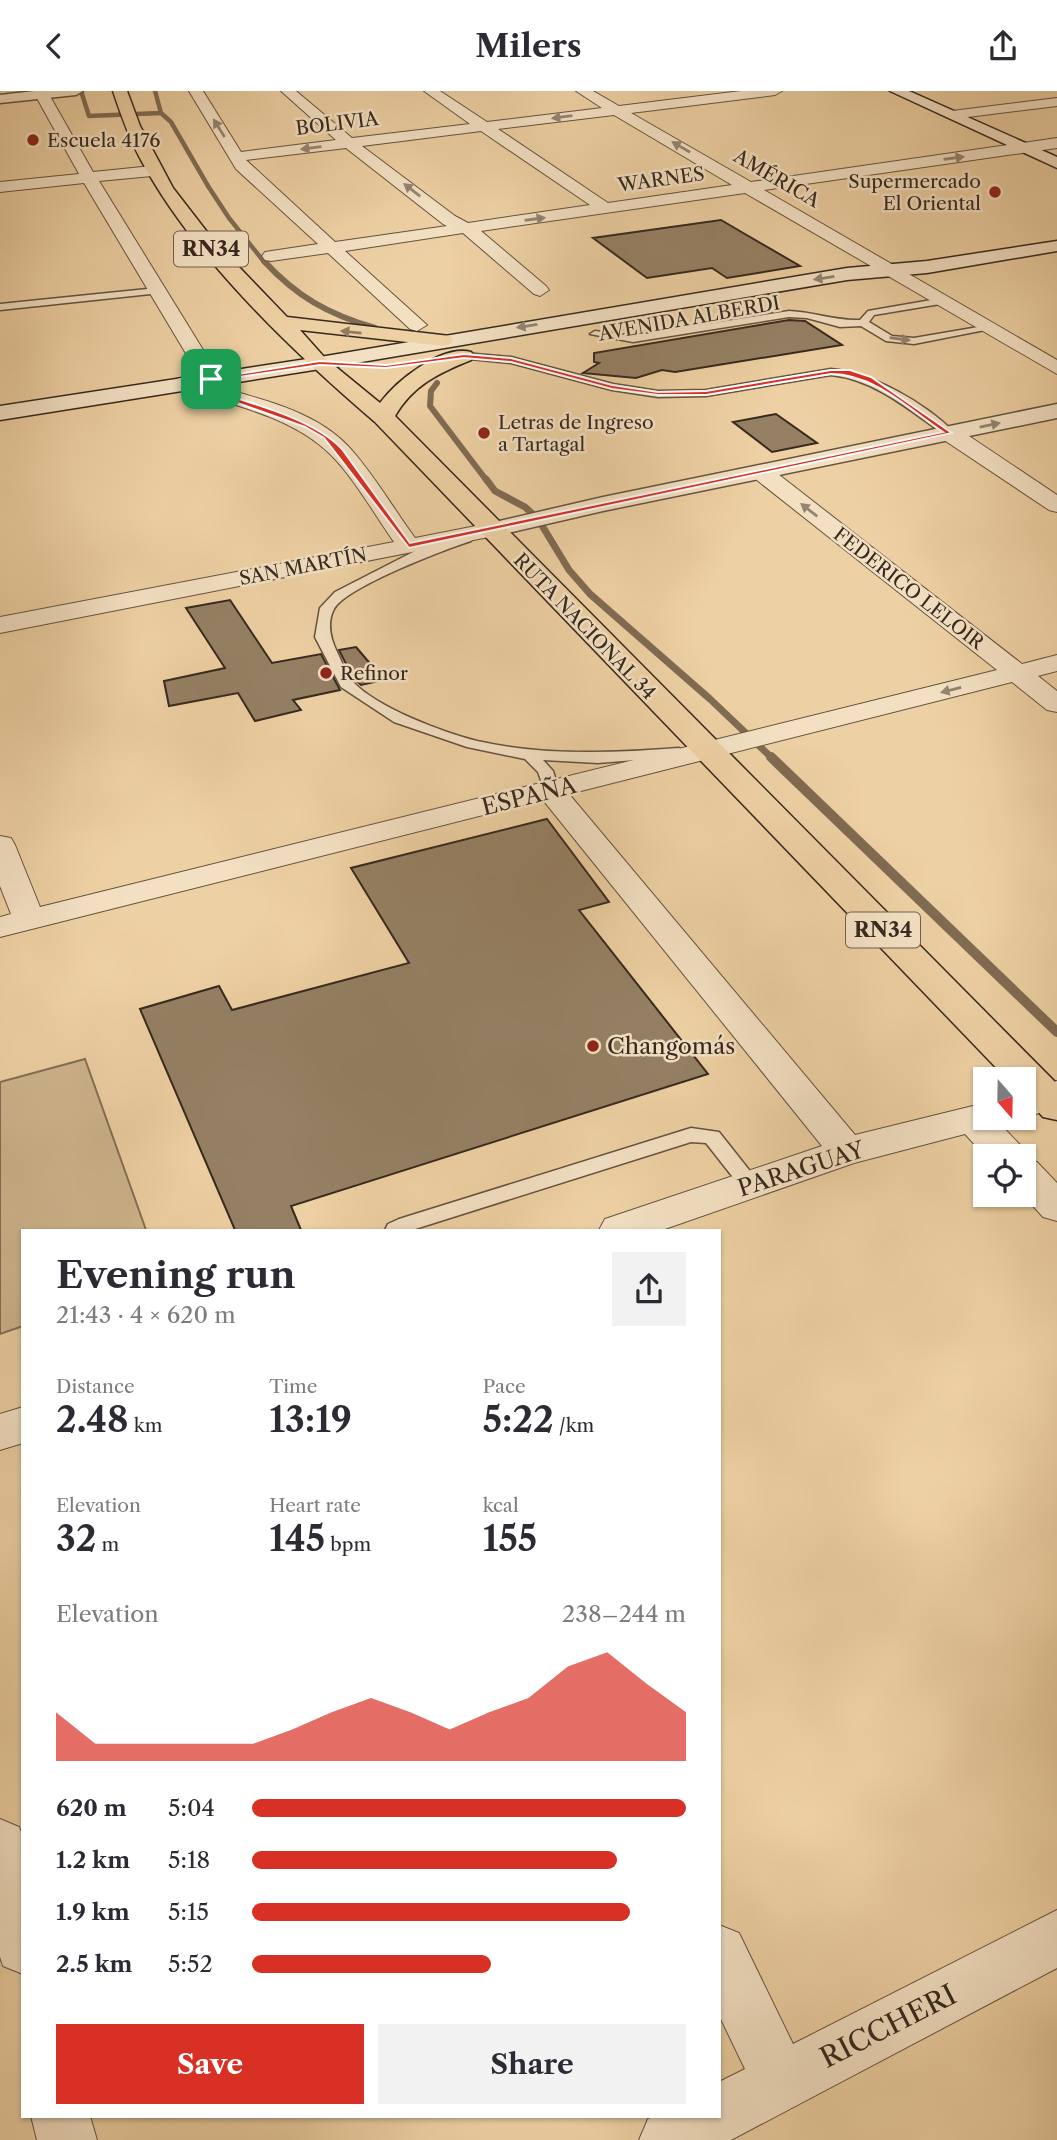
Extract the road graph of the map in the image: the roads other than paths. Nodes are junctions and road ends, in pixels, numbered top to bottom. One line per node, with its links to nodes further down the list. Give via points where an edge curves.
1 (75, 91): 9 (main road)
2 (120, 91): 20 (highway, RUTA NACIONAL 34 / RN34)
3 (196, 91): 18 (street, one-way to 3)
4 (288, 91): 15 (street)
5 (431, 91): 14 (street)
6 (583, 91): 12 (street, AMÉRICA)
7 (775, 91): 12 (street, BOLIVIA)
8 (897, 91): 13 (main road)
9 (40, 93): 10 (main road); 21 (street)
10 (0, 99)
11 (1057, 102): 13 (street)
12 (617, 110): 14 (street, BOLIVIA, one-way to 14); 23 (street, AMÉRICA, one-way to 12)
13 (951, 115): 17 (main road)
14 (484, 127): 15 (street, BOLIVIA); 24 (street)
15 (351, 143): 18 (street, BOLIVIA, one-way to 18); 25 (street, one-way to 15, via 449,220)
16 (1057, 143): 17 (street, WARNES)
17 (1024, 148): 19 (main road); 23 (street, WARNES, one-way to 17)
18 (237, 157): 27 (street)
19 (1057, 163)
20 (152, 171): 21 (street); 36 (highway, RUTA NACIONAL 34 / RN34, via 195,232)
21 (88, 176): 22 (street); 32 (street)
22 (0, 187)
23 (752, 187): 24 (street, WARNES); 30 (street, AMÉRICA)
24 (605, 208): 25 (street, WARNES, one-way to 24)
25 (468, 229): 27 (street, WARNES); 31 (street)
26 (1057, 246): 30 (main road, AVENIDA ALBERDI)
27 (333, 247): 29 (street, WARNES); 38 (street)
28 (1057, 254): 30 (main road, AVENIDA ALBERDI)
29 (271, 255)
30 (900, 275): 33 (street, AMÉRICA); 35 (main road, AVENIDA ALBERDI, one-way to 35, via 847,274); 40 (main road, AVENIDA ALBERDI)
31 (540, 290)
32 (157, 291): 34 (lane); 45 (street)
33 (943, 301): 37 (lane, via 872,313); 39 (street, AMÉRICA)
34 (0, 307)
35 (575, 318): 40 (main road, via 569,326); 41 (main road, AVENIDA ALBERDI, one-way to 41)
36 (281, 322): 41 (highway, one-way to 36); 43 (highway, RUTA NACIONAL 34 / RN34)
37 (863, 323): 39 (lane, one-way to 39, via 890,339 914,341); 40 (lane, via 840,324 789,314 633,339)
38 (417, 325)
39 (990, 328): 44 (street, AMÉRICA)
40 (595, 334): 42 (main road, AVENIDA ALBERDI)
41 (443, 340): 43 (main road, AVENIDA ALBERDI)
42 (464, 356): 43 (main road, AVENIDA ALBERDI, via 386,367); 49 (highway, via 416,375 394,396); 50 (lane, via 511,360 612,387 658,394 706,393 850,372 869,379)
43 (320, 363): 45 (main road, AVENIDA ALBERDI); 49 (highway, RUTA NACIONAL 34 / RN34)
44 (1057, 368)
45 (211, 379): 46 (main road, AVENIDA ALBERDI)
46 (184, 383): 48 (main road, AVENIDA ALBERDI); 54 (street, via 327,437)
47 (1057, 411): 50 (main road, SAN MARTÍN, one-way to 47)
48 (0, 413)
49 (383, 417): 53 (highway, RUTA NACIONAL 34 / RN34)
50 (949, 433): 51 (main road, SAN MARTÍN); 52 (street)
51 (761, 472): 53 (main road, SAN MARTÍN); 57 (street, FEDERICO LELOIR, one-way to 51)
52 (1057, 505)
53 (491, 530): 54 (street, SAN MARTÍN); 59 (highway, RUTA NACIONAL 34 / RN34); 60 (lane, via 419,554 340,595 327,608 322,637 346,684 399,719 472,744)
54 (409, 546): 55 (street, SAN MARTÍN)
55 (0, 625)
56 (1057, 663): 57 (street, ESPAÑA)
57 (1017, 673): 58 (street, FEDERICO LELOIR); 59 (street, ESPAÑA, one-way to 59)
58 (1057, 704)
59 (738, 744): 60 (lane, via 598,758); 61 (street, ESPAÑA); 64 (highway, RUTA NACIONAL 34 / RN34)
60 (530, 755): 61 (lane, via 545,771)
61 (551, 791): 63 (street, ESPAÑA); 66 (street)
62 (0, 845): 63 (street)
63 (14, 924)
64 (1046, 1101)
65 (973, 1120): 66 (street, PARAGUAY)
66 (847, 1151): 67 (street, PARAGUAY)
67 (750, 1185): 70 (lane, via 712,1137 691,1135); 71 (street, PARAGUAY)
68 (1036, 1185): 69 (street)
69 (1057, 1207)
70 (397, 1229)
71 (622, 1229)
72 (21, 1426): 73 (street)
73 (0, 1433)
74 (0, 1846): 75 (street)
75 (21, 1937)
76 (1057, 1938): 78 (street, RICCHERI)
77 (721, 1957): 78 (street)
78 (781, 2082): 79 (street, RICCHERI)
79 (721, 2113)
80 (62, 2118): 82 (street)
81 (712, 2118): 83 (street, RICCHERI)
82 (67, 2140)
83 (670, 2140)

